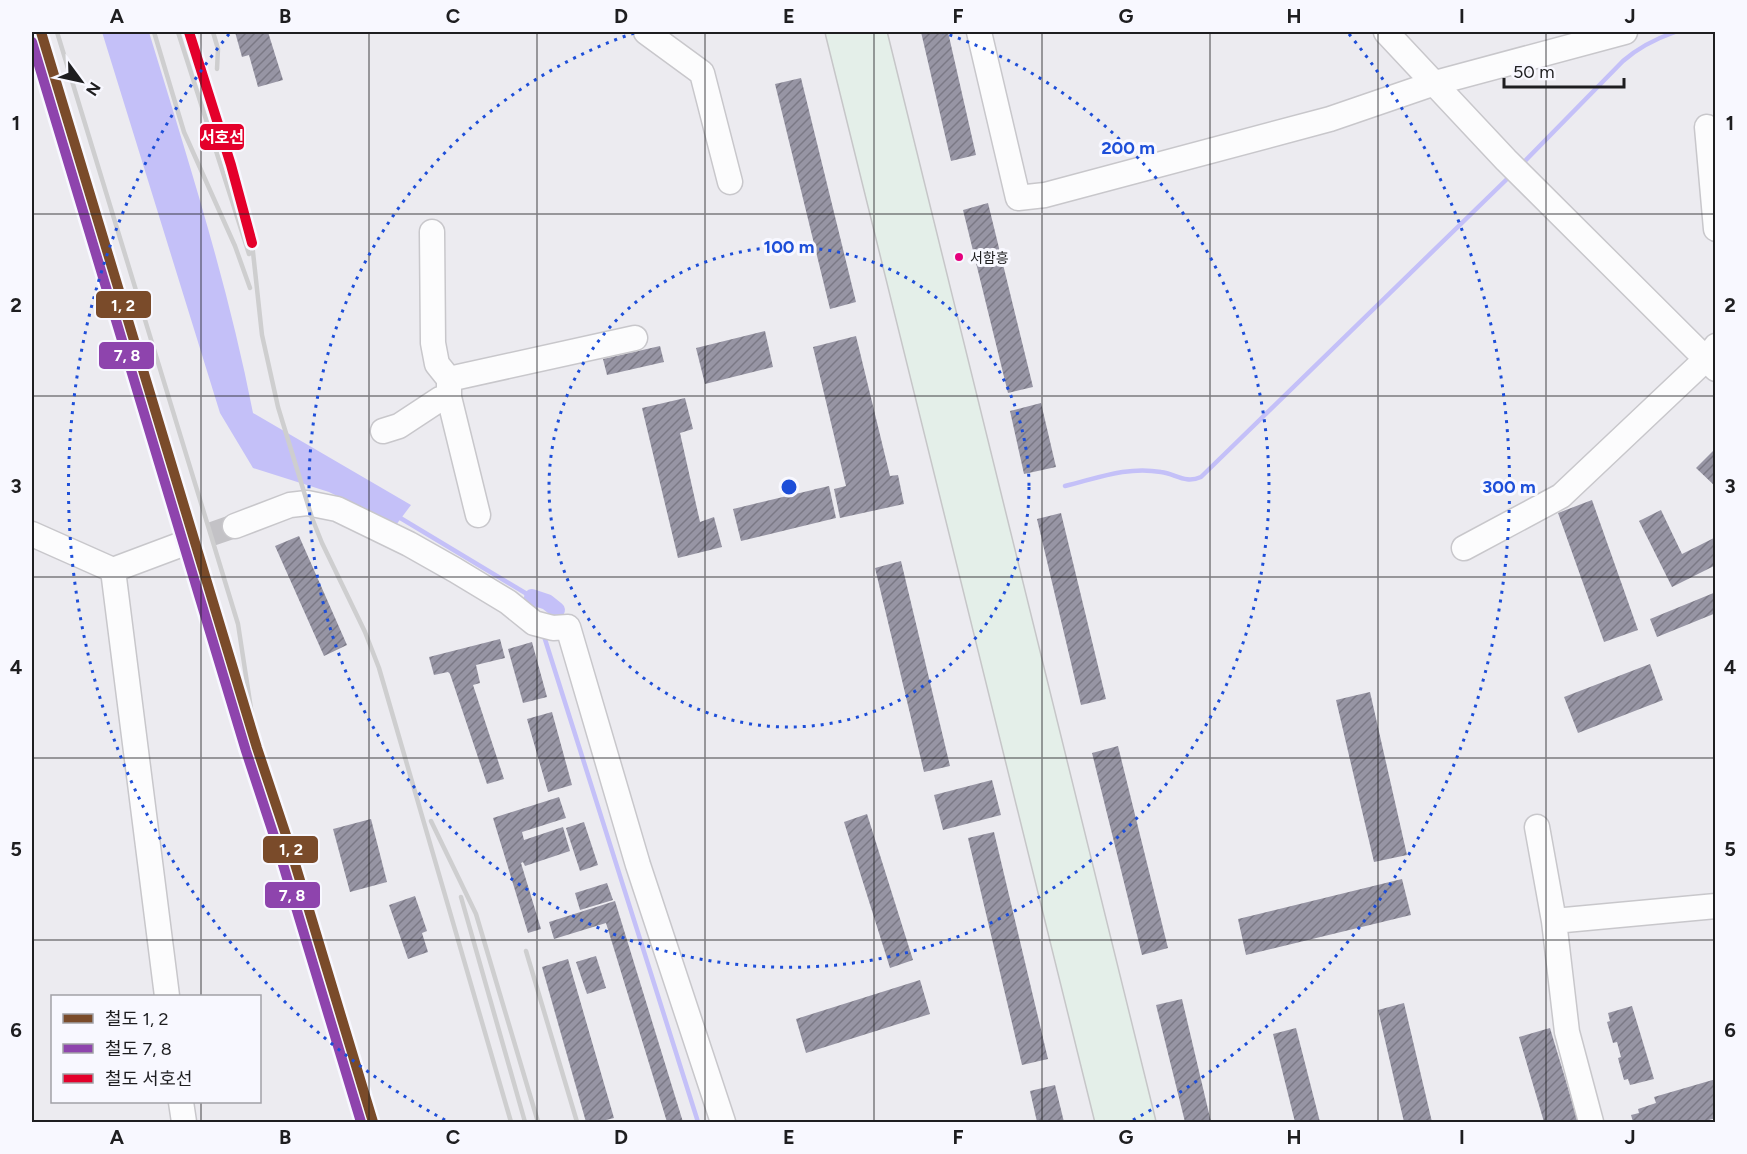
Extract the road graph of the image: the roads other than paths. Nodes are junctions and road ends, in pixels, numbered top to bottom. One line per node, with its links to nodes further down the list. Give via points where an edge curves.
1 (646, 32): 9 (street, via 702,73)
2 (841, 32): 29 (main road)
3 (871, 32): 30 (main road)
4 (979, 32): 7 (street, via 1018,198 1045,195 1330,119)
5 (1386, 32): 7 (street)
6 (1625, 32): 7 (street)
7 (1435, 83): 13 (street, via 1506,160)
8 (1707, 127): 10 (street)
9 (730, 182)
10 (1716, 229)
11 (432, 232): 14 (street, via 433,343 437,364)
12 (635, 338): 14 (street)
13 (1712, 358): 20 (street, via 1561,496)
14 (449, 388): 15 (street, via 440,399 399,426); 16 (street)
15 (382, 431)
16 (478, 515)
17 (235, 526): 28 (street, via 290,505 307,503 337,509 455,570 534,623 568,627 638,865)
18 (32, 534): 21 (street)
19 (177, 546): 21 (street)
20 (1464, 548)
21 (113, 570): 25 (street)
22 (1537, 827): 24 (street)
23 (1716, 906): 24 (street)
24 (1554, 921): 31 (street, via 1567,1032)
25 (167, 995)
26 (181, 1103): 27 (street)
27 (184, 1122)
28 (723, 1122)
29 (1111, 1122)
30 (1140, 1122)
31 (1591, 1122)

